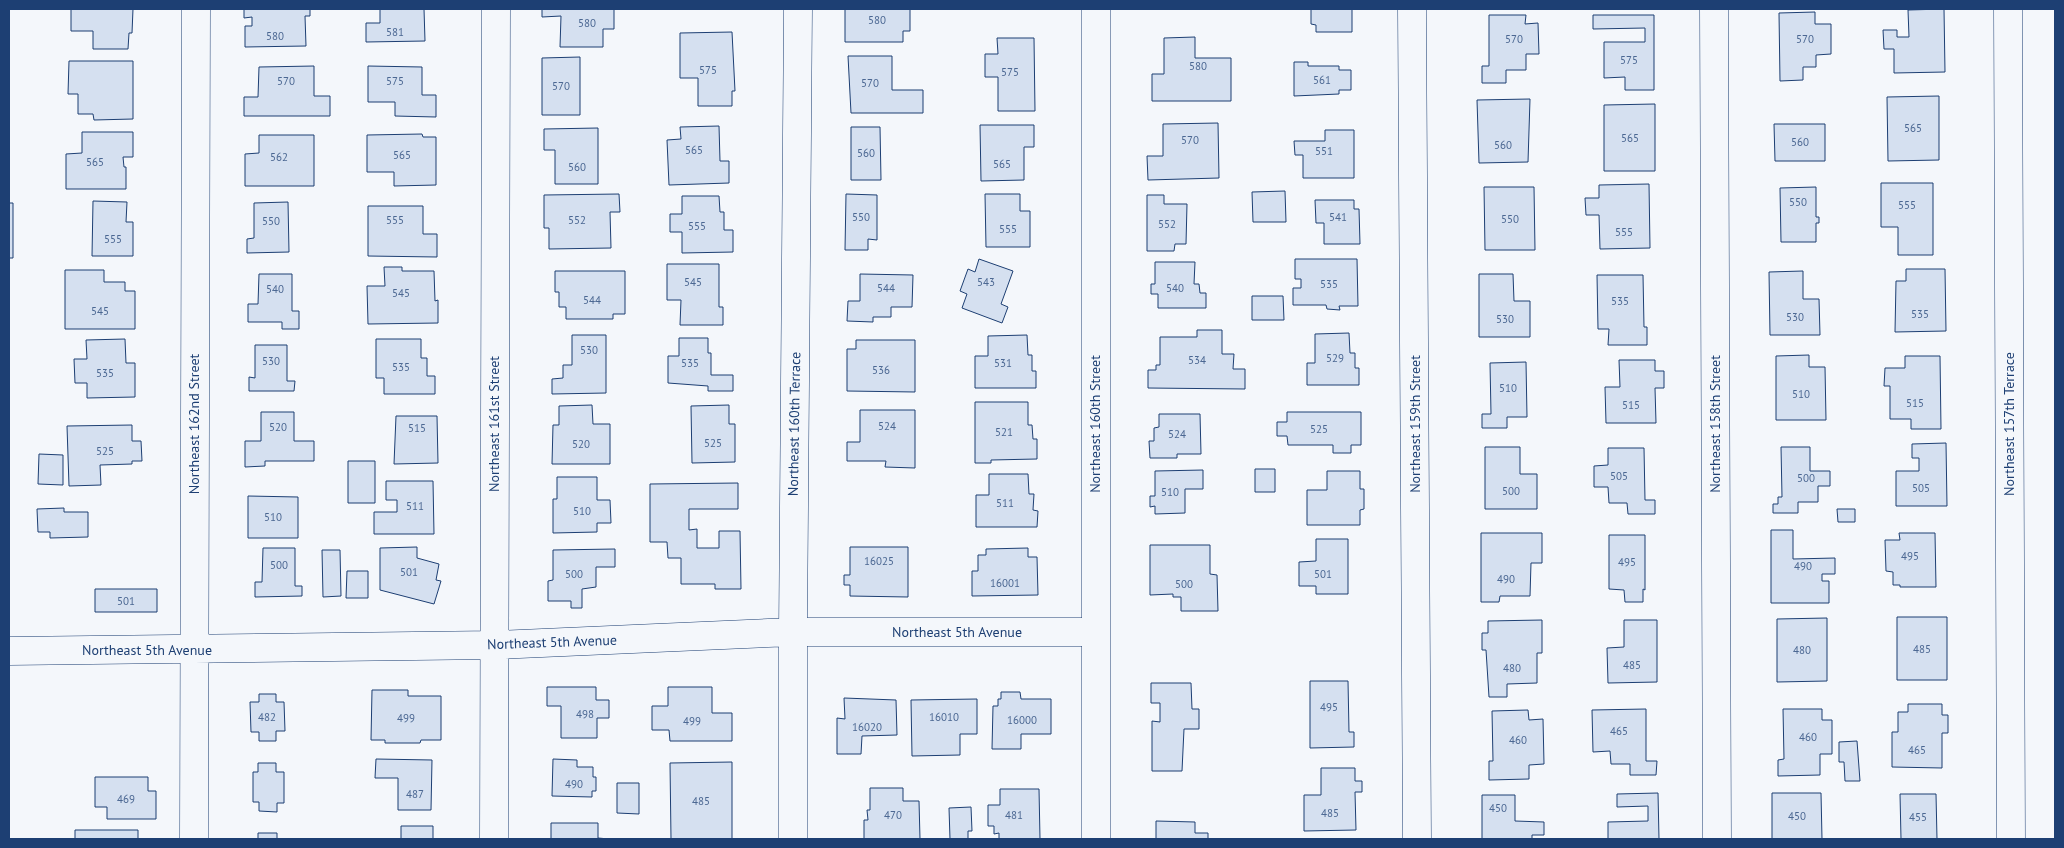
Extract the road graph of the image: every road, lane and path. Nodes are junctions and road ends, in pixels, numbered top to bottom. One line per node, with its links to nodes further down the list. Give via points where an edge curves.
1 (196, 9): 11 (street, Northeast 162nd Street)
2 (496, 9): 10 (street, Northeast 161st Street)
3 (798, 9): 8 (street, Northeast 160th Terrace)
4 (1096, 9): 9 (street, Northeast 160th Street)
5 (1412, 9): 17 (street, Northeast 159th Street)
6 (1714, 9): 18 (street, Northeast 158th Street)
7 (2008, 9): 19 (street, Northeast 157th Terrace)
8 (792, 632): 9 (street, Northeast 5th Avenue); 10 (street, Northeast 5th Avenue); 15 (street, Northeast 160th Terrace)
9 (1095, 632): 16 (street, Northeast 160th Street)
10 (494, 645): 11 (street, Northeast 5th Avenue); 14 (street, Northeast 161st Street)
11 (193, 650): 12 (street, Northeast 5th Avenue); 13 (street, Northeast 162nd Street)
12 (9, 651)
13 (194, 839)
14 (494, 839)
15 (793, 839)
16 (1096, 839)
17 (1418, 839)
18 (1717, 839)
19 (2011, 839)

